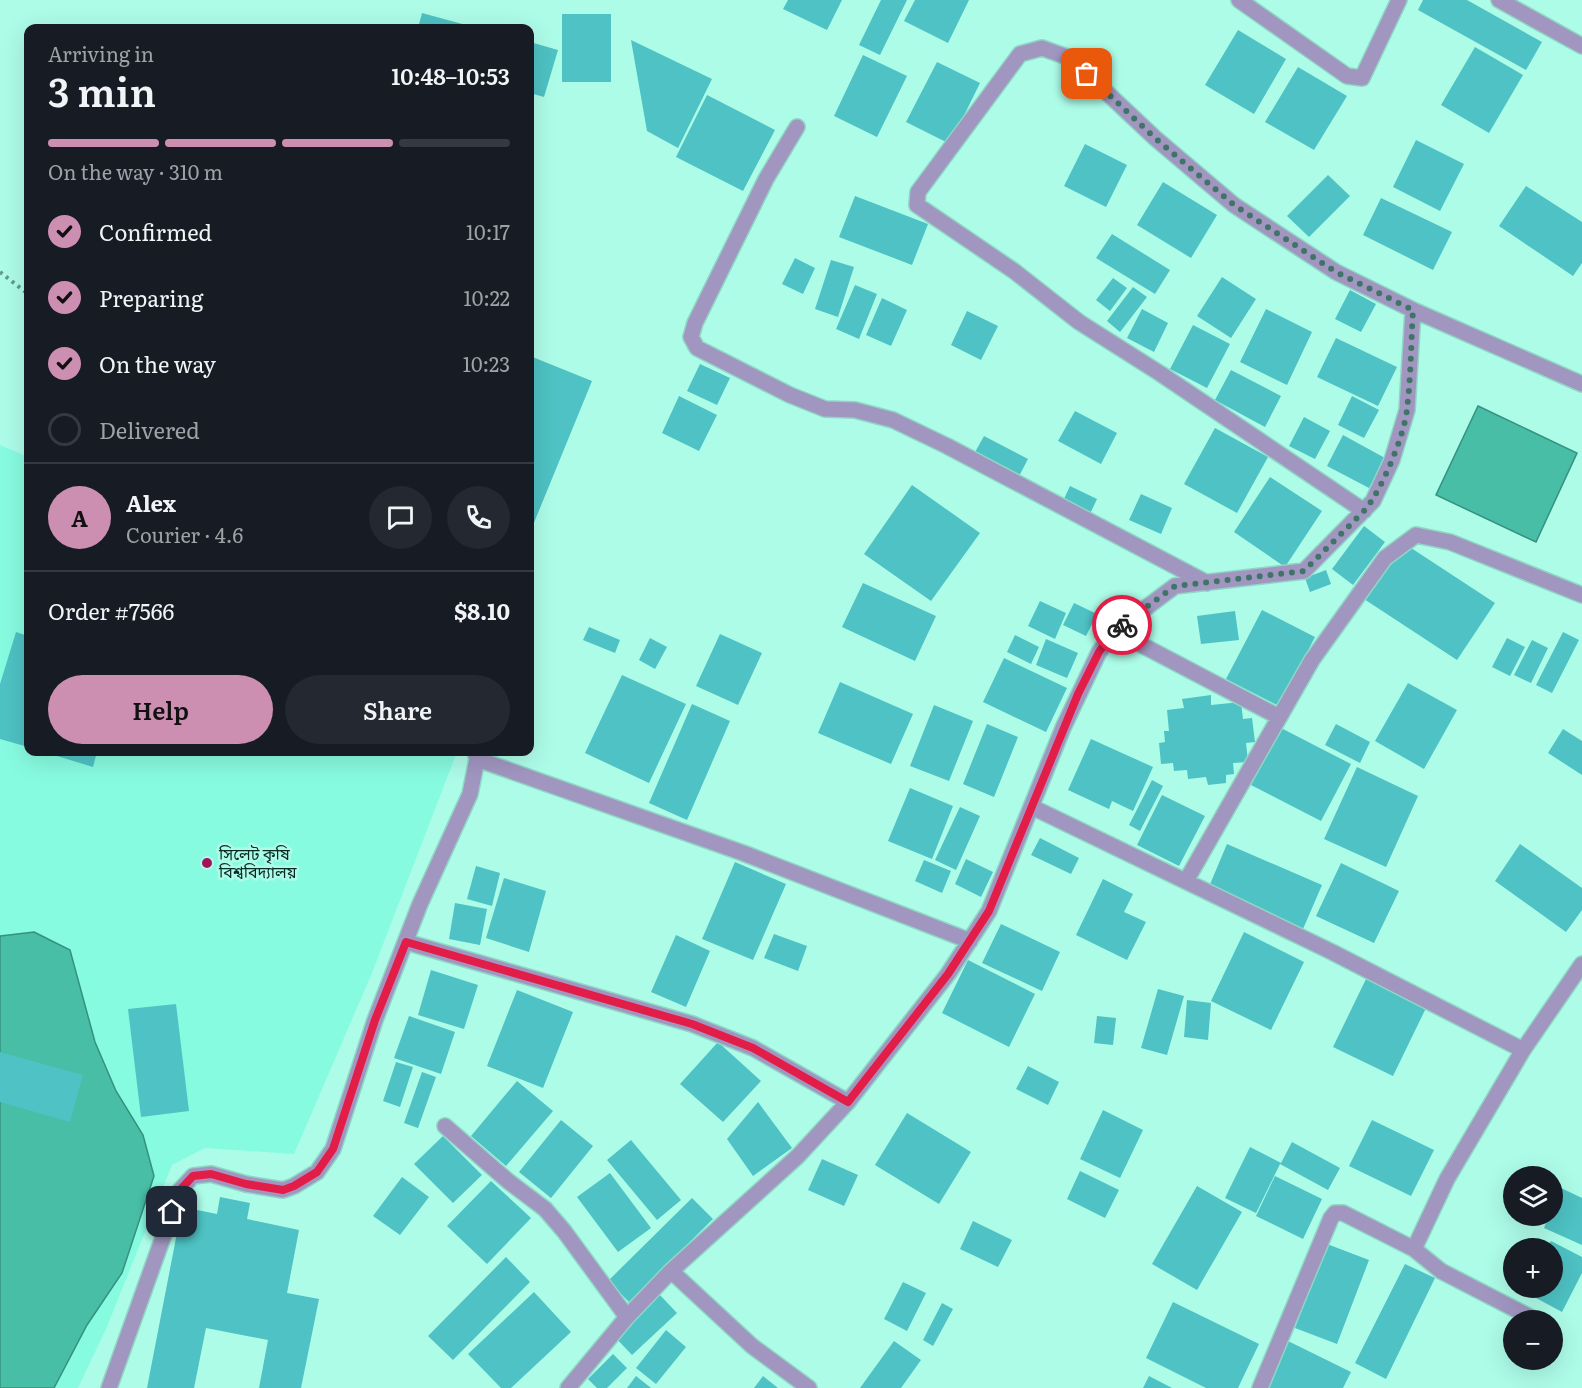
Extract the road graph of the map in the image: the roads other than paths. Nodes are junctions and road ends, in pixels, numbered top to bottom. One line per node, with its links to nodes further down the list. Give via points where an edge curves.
1 (1239, 0): 2 (street, via 1347,76 1362,78)
2 (1399, 0)
3 (1499, 0): 4 (street)
4 (1582, 46)
5 (797, 127): 9 (street, via 766,179 695,323 691,336 697,348 825,409 855,410 893,420)
6 (1413, 310): 7 (street); 8 (street, via 1407,410 1392,460 1373,501); 8 (street, via 1336,272 1234,205 1070,58 1042,48 1020,54 918,192 917,205 1014,271 1079,322)
7 (1582, 384)
8 (1364, 511): 9 (street, via 1304,571)
9 (1206, 583): 11 (street, via 1175,586)
10 (1582, 595): 12 (street, via 1450,542 1416,535 1385,558 1312,660)
11 (1114, 631): 12 (street); 15 (street, via 1078,694)
12 (1279, 717): 16 (street)
13 (476, 756): 18 (street, via 470,794)
14 (479, 756): 17 (street)
15 (1032, 807): 16 (street); 17 (street, via 989,911)
16 (1186, 881): 20 (street)
17 (970, 940): 21 (street)
18 (406, 942): 21 (street, via 692,1024 753,1048); 27 (street, via 375,1020 333,1149 317,1172 283,1190 211,1174 193,1176 180,1190)
19 (1582, 964): 20 (street)
20 (1522, 1050): 23 (street, via 1447,1179)
21 (848, 1102): 24 (street, via 798,1156)
22 (445, 1126): 26 (street, via 546,1209)
23 (1414, 1249): 25 (street, via 1441,1272); 30 (street, via 1343,1213 1335,1213)
24 (671, 1271): 26 (street); 29 (street, via 752,1346)
25 (1517, 1310)
26 (627, 1317): 28 (street)
27 (109, 1388)
28 (568, 1388)
29 (809, 1388)
30 (1260, 1388)

